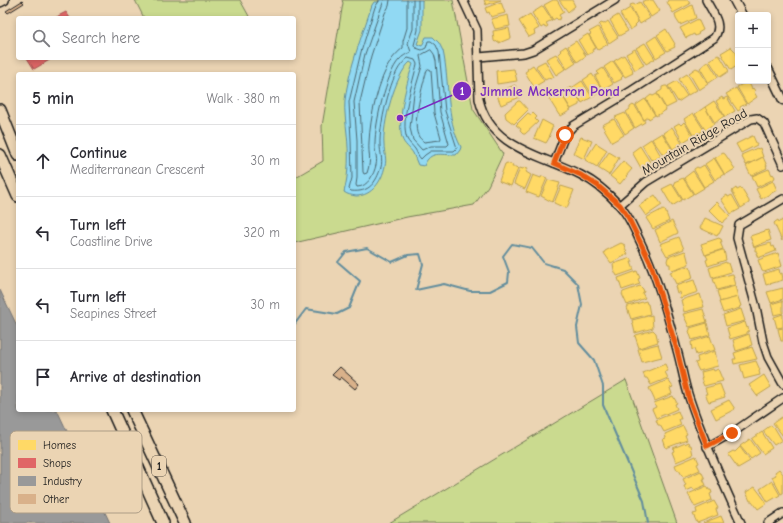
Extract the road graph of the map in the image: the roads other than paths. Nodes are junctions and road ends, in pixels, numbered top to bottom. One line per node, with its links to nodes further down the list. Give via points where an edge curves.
1 (4, 0): 6 (main road)
2 (463, 0): 8 (street, via 477,30)
3 (615, 0): 8 (street, via 533,50)
4 (706, 0): 14 (street, via 718,23 714,38 573,126 565,135)
5 (734, 0): 7 (street)
6 (0, 2)
7 (740, 12)
8 (479, 57): 14 (street, via 479,99 492,127 507,142)
9 (771, 75): 10 (street)
10 (783, 100)
11 (0, 110): 12 (main road)
12 (16, 150)
13 (0, 155): 16 (main road)
14 (554, 163): 18 (street, via 581,175)
15 (783, 165): 18 (street, Mountain Ridge Road, via 764,123 757,118 751,119 646,182)
16 (16, 191)
17 (783, 200): 19 (street, via 739,225 737,238 763,342)
18 (620, 205): 26 (street, via 651,264 689,399)
19 (783, 384)
20 (783, 398): 26 (street, via 732,433)
21 (113, 412): 23 (main road, 1)
22 (133, 412): 25 (main road, 1)
23 (121, 431)
24 (142, 431): 30 (main road, 1)
25 (142, 431)
26 (707, 446): 31 (street)
27 (142, 476): 29 (main road, 1)
28 (783, 512): 32 (street)
29 (163, 523)
30 (185, 523)
31 (741, 523)
32 (768, 523)

